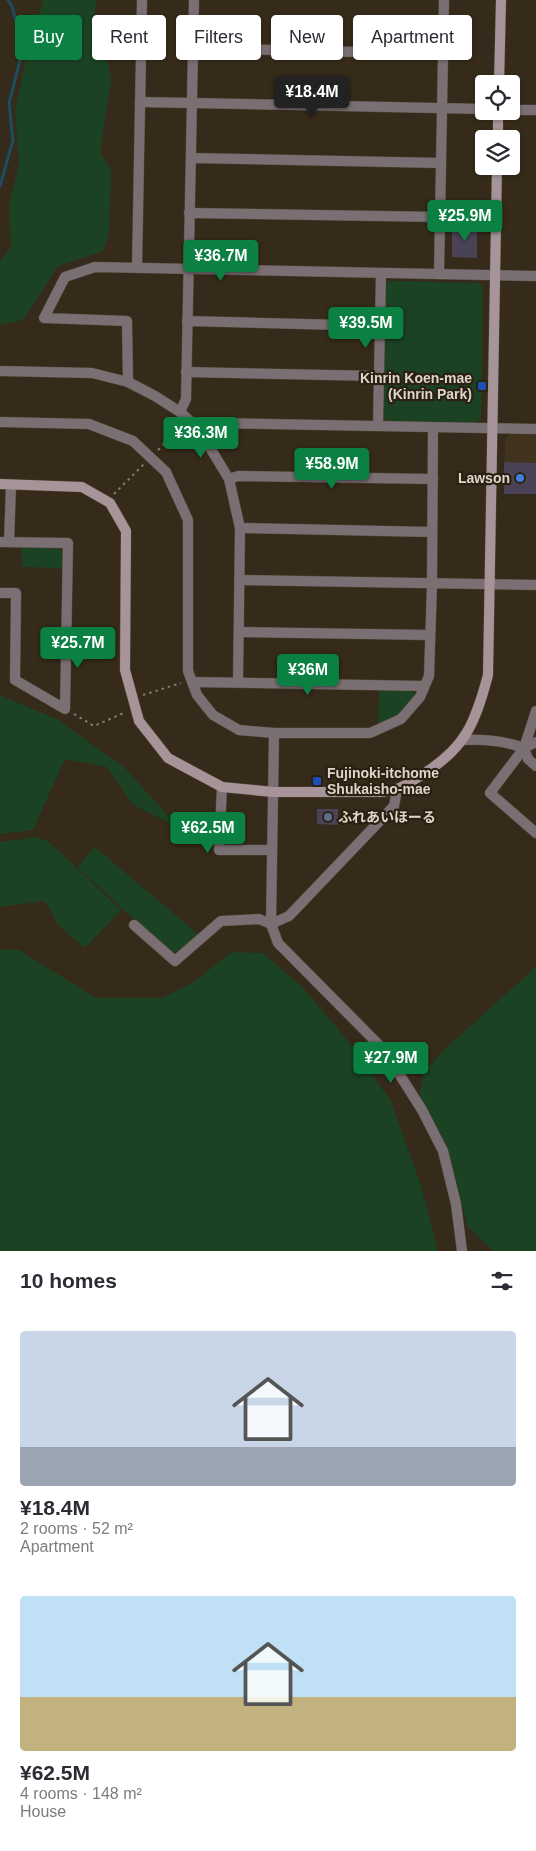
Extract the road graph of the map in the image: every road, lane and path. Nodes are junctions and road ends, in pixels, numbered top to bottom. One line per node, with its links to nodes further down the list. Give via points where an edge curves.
1 (142, 0): 12 (street)
2 (194, 0): 5 (street)
3 (444, 0): 6 (street)
4 (501, 0): 11 (street)
5 (193, 15)
6 (444, 15)
7 (261, 50): 8 (street)
8 (353, 52)
9 (192, 60): 13 (street)
10 (443, 60): 14 (street)
11 (499, 75)
12 (140, 102): 13 (street); 23 (street)
13 (191, 103): 14 (street); 18 (street)
14 (442, 108): 15 (street); 19 (street)
15 (475, 109)
16 (520, 110): 17 (street)
17 (536, 110)
18 (191, 158): 19 (street); 21 (street)
19 (441, 162): 22 (street)
20 (497, 175): 27 (street)
21 (189, 213): 22 (street); 24 (street)
22 (440, 217): 26 (street)
23 (137, 267): 24 (street); 34 (street, via 95,267 65,277 44,318 127,321)
24 (187, 269): 25 (street); 29 (street)
25 (381, 272): 26 (street); 30 (street)
26 (439, 274): 27 (street)
27 (495, 275): 28 (street); 40 (street)
28 (536, 276)
29 (187, 322): 30 (street); 32 (street)
30 (380, 326): 33 (street)
31 (0, 371): 34 (street, via 92,373)
32 (186, 372): 33 (street); 35 (street, via 186,399)
33 (378, 376): 37 (street)
34 (128, 382): 35 (street)
35 (180, 412): 38 (street)
36 (0, 422): 55 (street, via 89,424 133,441 166,472 188,520 188,671)
37 (378, 426): 38 (street, via 211,423); 39 (street)
38 (198, 428): 42 (street)
39 (433, 428): 40 (street); 43 (street)
40 (492, 428): 41 (street); 50 (street)
41 (536, 429)
42 (228, 479): 43 (street, via 238,476); 45 (street)
43 (433, 479): 46 (street)
44 (5, 484): 47 (street); 67 (street, via 82,487 110,503 126,531 125,670 139,721 168,758)
45 (240, 528): 46 (street); 48 (street)
46 (432, 532): 49 (street)
47 (4, 542): 59 (street, via 68,543)
48 (241, 580): 49 (street); 53 (street)
49 (432, 584): 50 (street); 54 (street)
50 (490, 584): 51 (street); 63 (street, via 488,675 479,708)
51 (536, 585)
52 (0, 593): 59 (street, via 16,594 16,680)
53 (240, 632): 54 (street); 56 (street)
54 (430, 635): 57 (street, via 428,676)
55 (192, 681): 56 (street); 58 (path); 62 (street, via 196,696 214,715 240,730)
56 (238, 682): 57 (street)
57 (424, 686): 62 (street, via 420,697 401,719 370,733)
58 (140, 696)
59 (65, 709): 61 (path, via 94,726)
60 (536, 711): 65 (street)
61 (126, 712)
62 (274, 733): 69 (street)
63 (464, 740): 65 (street, via 512,743); 68 (street, via 439,765)
64 (536, 742): 65 (street)
65 (524, 748): 66 (street, via 528,759); 70 (street, via 490,793)
66 (536, 766)
67 (222, 787): 69 (street); 71 (street, via 219,850)
68 (397, 790): 69 (street); 72 (street, via 394,806 289,916)
69 (273, 792): 71 (street)
70 (536, 833)
71 (271, 850): 72 (street)
72 (271, 924): 73 (street, via 258,919 221,921 175,961); 74 (street, via 278,943 384,1050 422,1110 443,1151 456,1204)
73 (134, 925)
74 (462, 1251)

